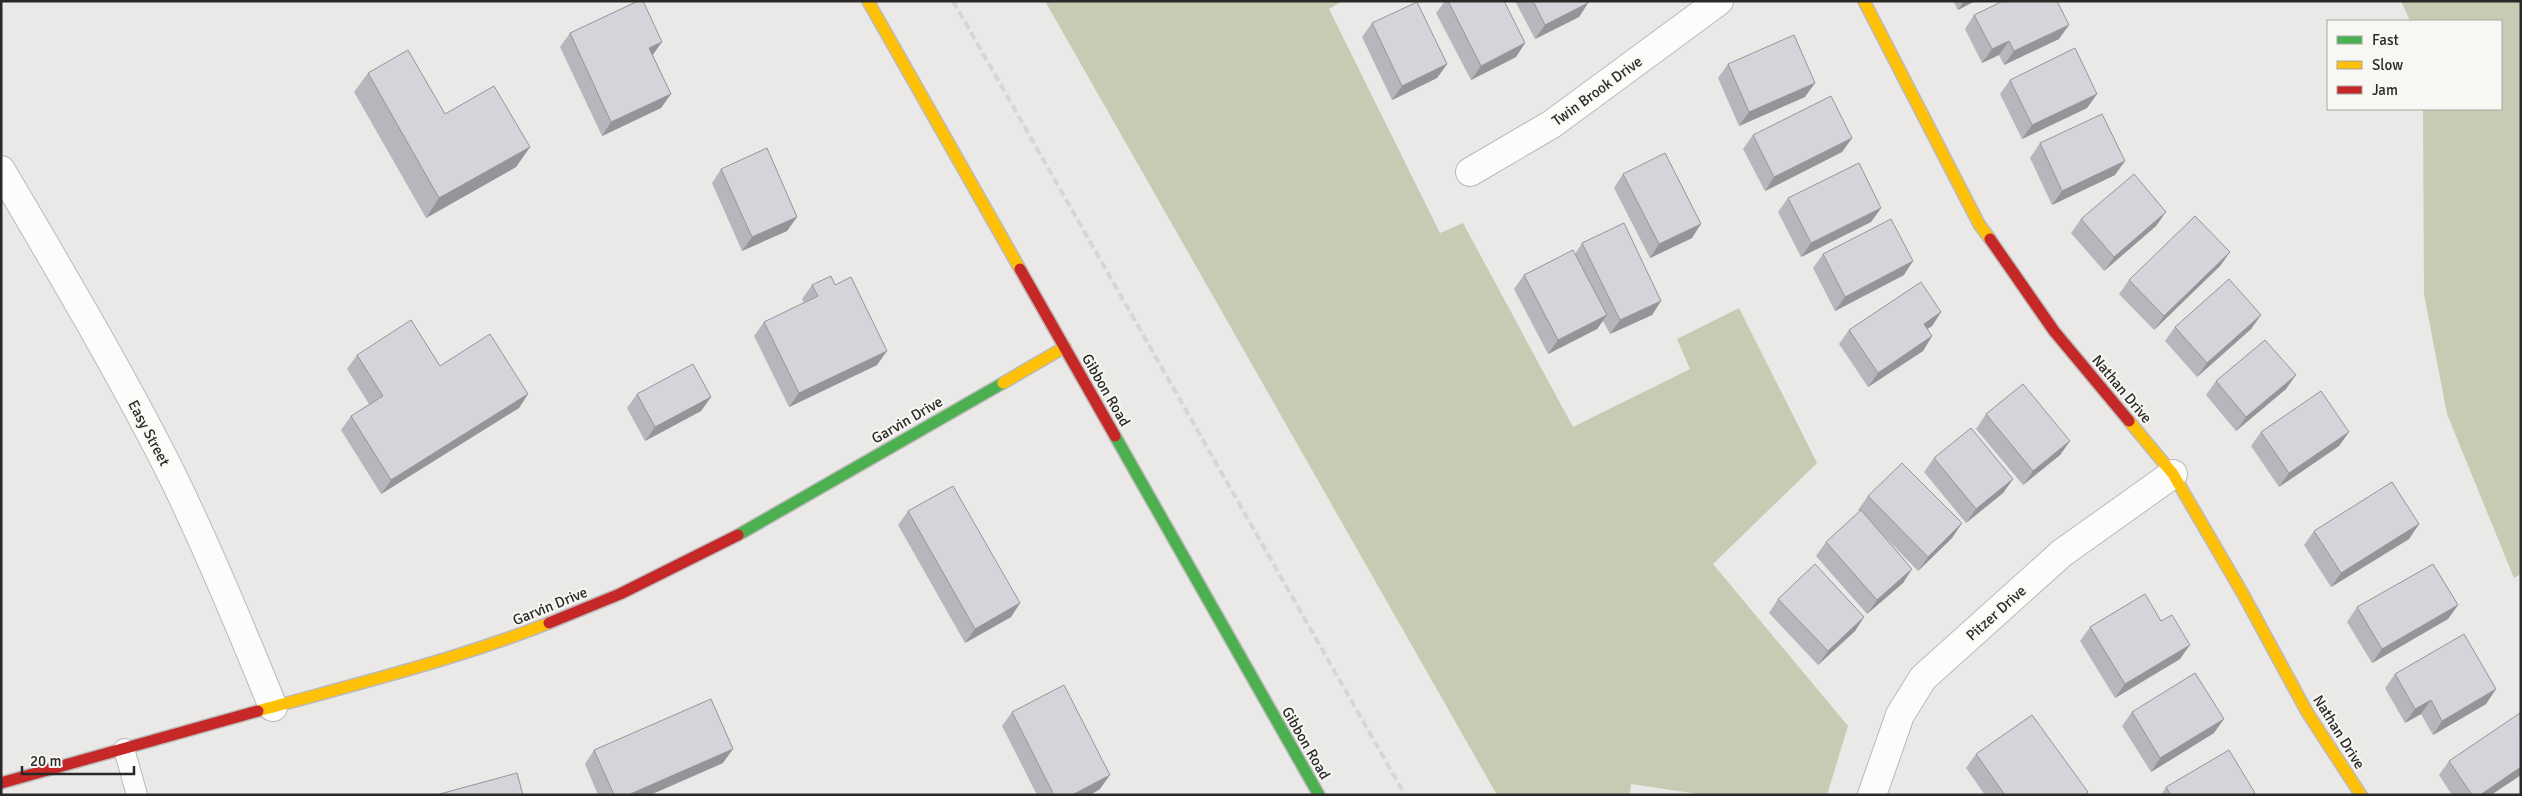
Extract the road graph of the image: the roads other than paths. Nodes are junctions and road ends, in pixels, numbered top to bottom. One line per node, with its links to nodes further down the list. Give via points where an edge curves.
1 (868, 1): 6 (street, Gibbon Road)
2 (1719, 1): 5 (street, Twin Brook Drive, via 1552,124)
3 (1864, 1): 7 (street, Nathan Drive, via 1979,224 2054,331)
4 (1, 170): 8 (street, Easy Street, via 82,308 170,471)
5 (1470, 172)
6 (1065, 347): 8 (street, Garvin Drive, via 733,538 620,594 503,641); 12 (street, Gibbon Road)
7 (2173, 474): 13 (street, Pitzer Drive, via 2062,553 1923,678 1900,715); 14 (street, Nathan Drive, via 2244,594 2307,712)
8 (273, 707): 9 (street, Garvin Drive)
9 (124, 749): 10 (street, Garvin Drive); 11 (lane)
10 (1, 782)
11 (136, 795)
12 (1319, 795)
13 (1872, 795)
14 (2361, 795)

